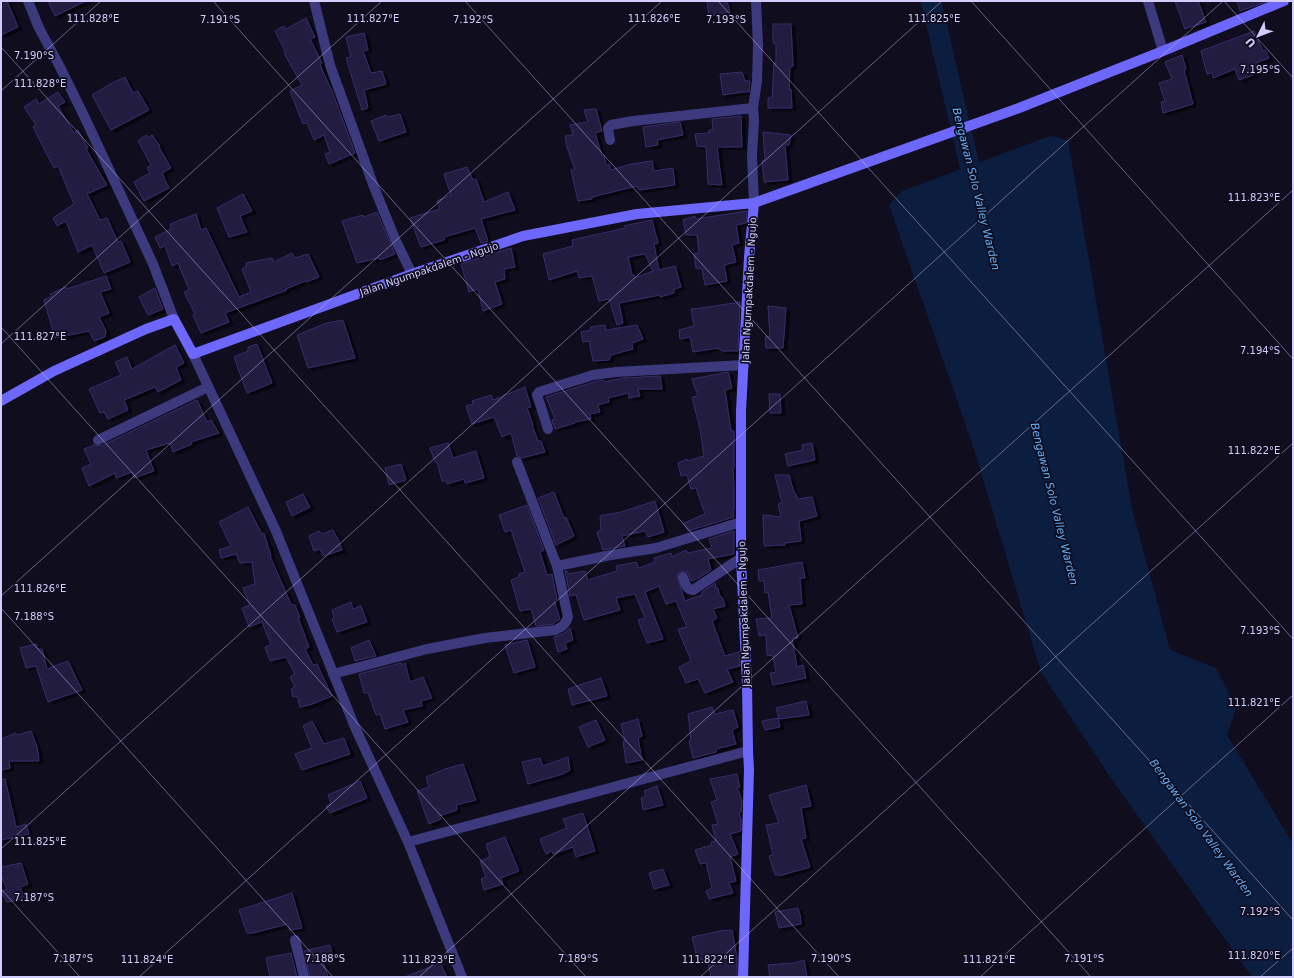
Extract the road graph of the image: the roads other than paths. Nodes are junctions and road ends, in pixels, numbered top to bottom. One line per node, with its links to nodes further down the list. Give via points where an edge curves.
1 (28, 1): 11 (street, via 150,257)
2 (314, 1): 10 (street, via 330,65 374,187)
3 (756, 1): 7 (street, via 757,81)
4 (1148, 1): 6 (street)
5 (1284, 1): 6 (street)
6 (1164, 51): 9 (street, via 1019,108)
7 (753, 108): 8 (street, via 611,125 608,128); 9 (street)
8 (610, 140)
9 (754, 203): 10 (street, Jalan Ngumpakdalem - Ngujo, via 636,214 523,236); 13 (street, Jalan Ngumpakdalem - Ngujo)
10 (412, 274): 12 (street, Jalan Ngumpakdalem - Ngujo)
11 (174, 319): 12 (street); 15 (street, via 54,371)
12 (192, 354): 14 (street)
13 (744, 365): 16 (street, via 616,372 593,375 558,385 537,395); 19 (street, Jalan Ngumpakdalem - Ngujo, via 741,411)
14 (208, 387): 17 (street); 23 (street, via 276,531)
15 (1, 401)
16 (548, 429)
17 (98, 440)
18 (517, 462): 21 (street)
19 (741, 522): 20 (street, Jalan Ngumpakdalem - Ngujo); 21 (street, via 656,548)
20 (741, 558): 22 (street, via 692,590 687,588); 24 (street, Jalan Ngumpakdalem - Ngujo, via 748,686)
21 (557, 566): 23 (street, via 568,617 561,627 434,648)
22 (684, 577)
23 (333, 674): 25 (street)
24 (748, 751): 25 (street); 29 (street, Jalan Ngumpakdalem - Ngujo, via 749,809)
25 (408, 842): 28 (street)
26 (295, 940): 27 (street)
27 (304, 977)
28 (462, 977)
29 (743, 977)

